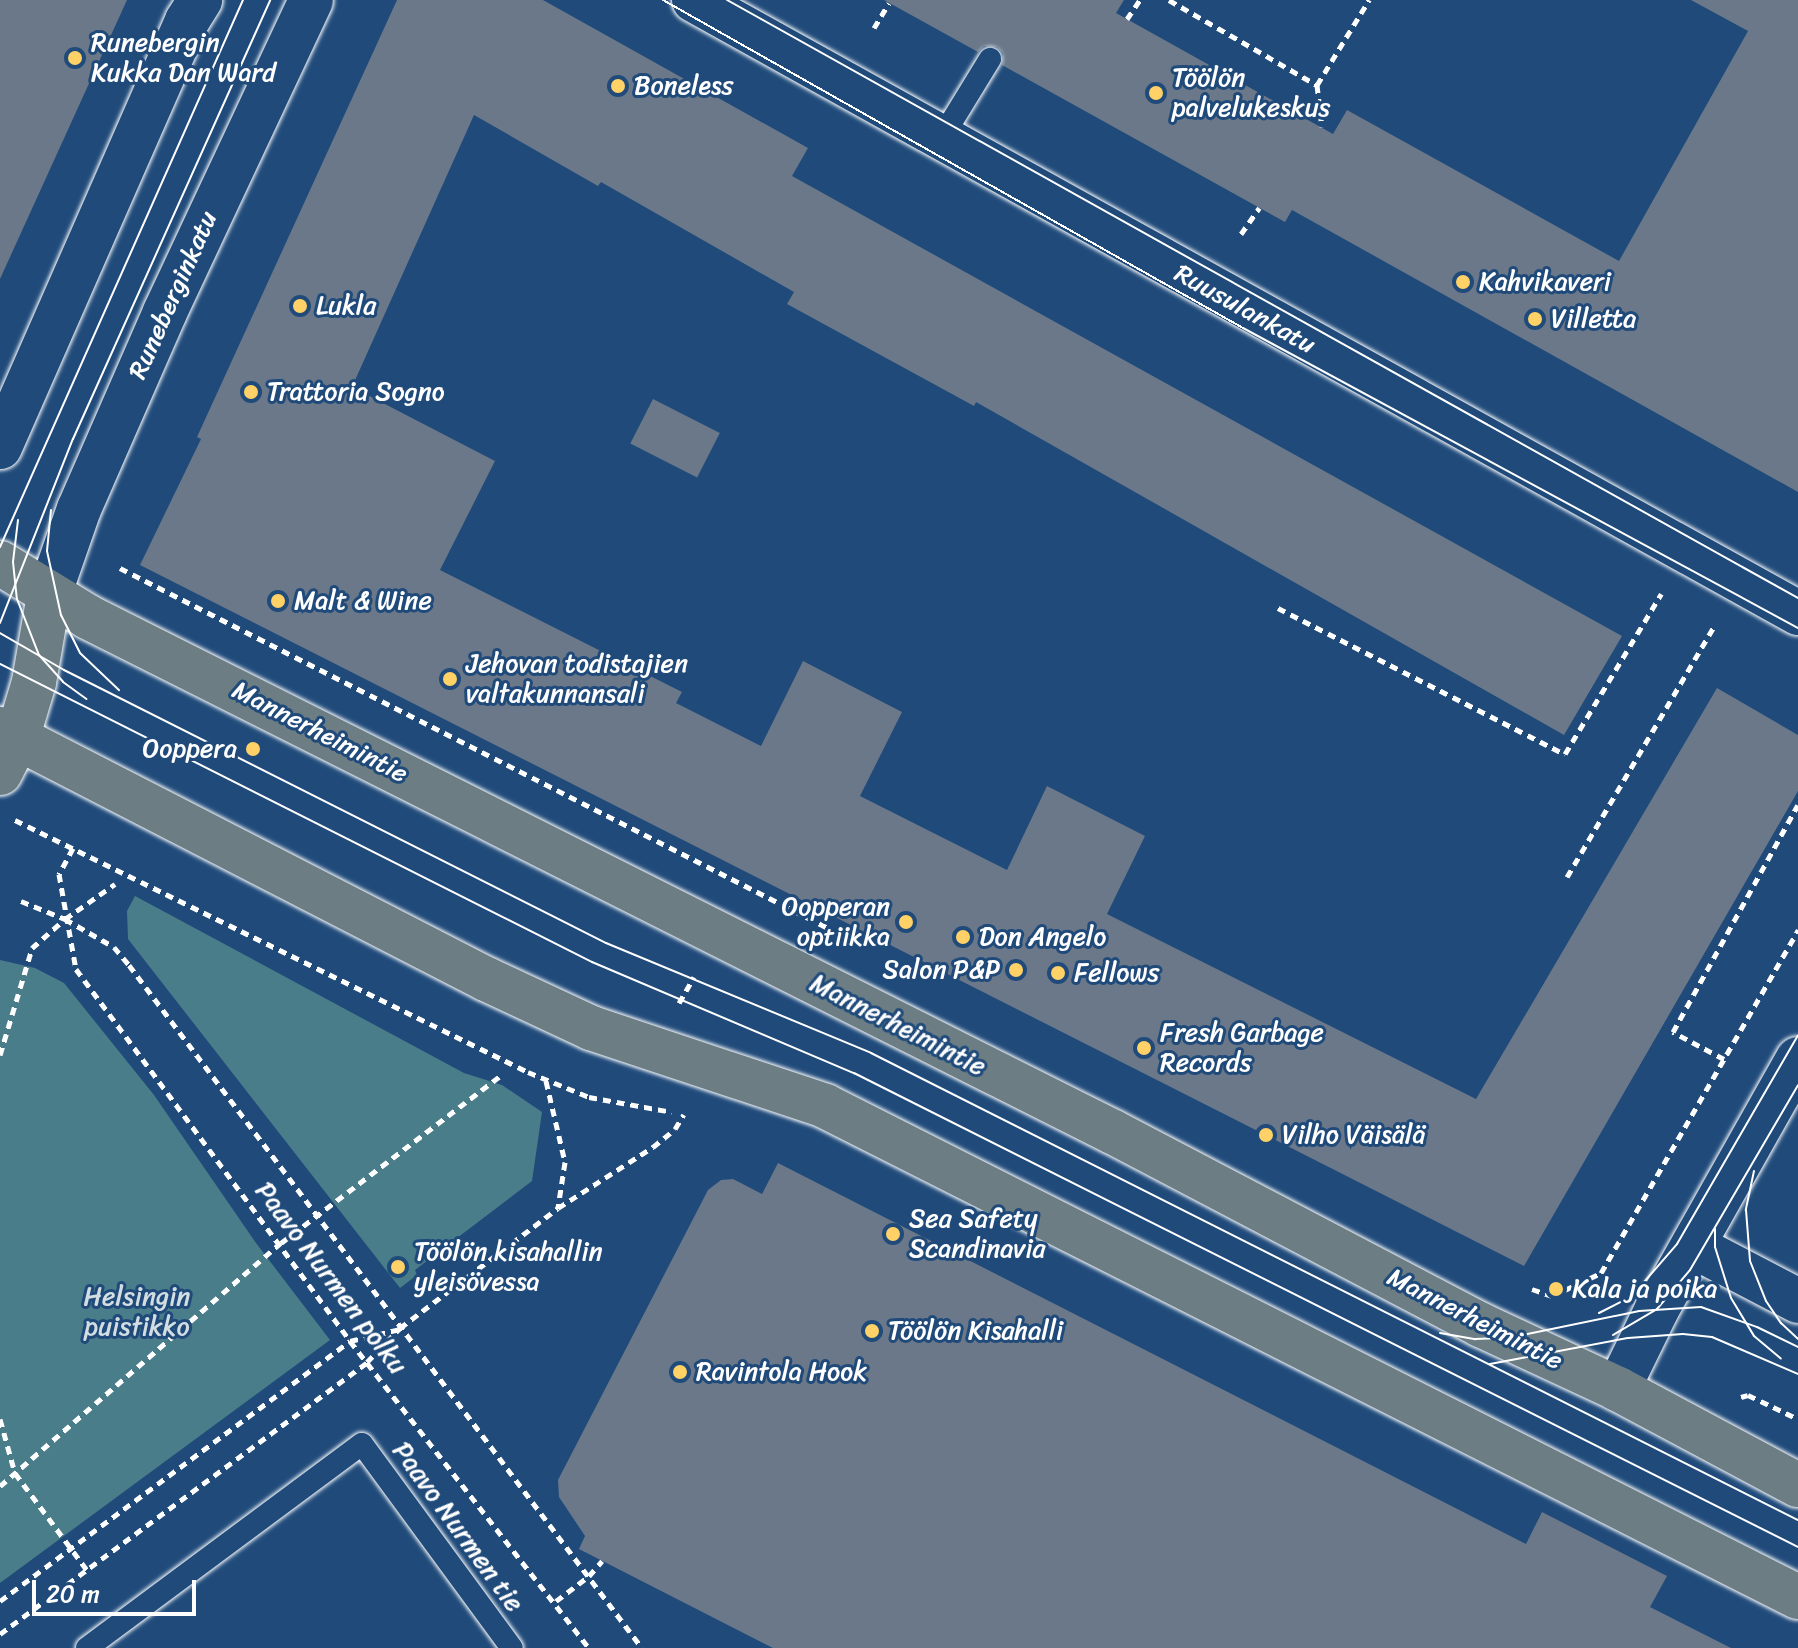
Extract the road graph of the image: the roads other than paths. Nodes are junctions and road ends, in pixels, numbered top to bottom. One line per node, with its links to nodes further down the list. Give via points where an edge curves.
1 (200, 0): 6 (street)
2 (311, 0): 8 (street, Runeberginkatu, via 171,298 79,509)
3 (694, 0): 5 (street, Ruusulankatu)
4 (990, 59): 5 (lane)
5 (941, 139): 9 (street, Ruusulankatu)
6 (0, 447)
7 (0, 563): 8 (main road, Mannerheimintie)
8 (49, 595): 10 (main road, via 34,682); 14 (main road, Mannerheimintie, via 1113,1132 1481,1325)
9 (1798, 613)
10 (6, 747): 16 (main road, via 591,1028 825,1106)
11 (1798, 1059): 12 (street)
12 (1693, 1246): 13 (street); 14 (street)
13 (1798, 1301)
14 (1618, 1389): 15 (main road, Mannerheimintie)
15 (1798, 1485)
16 (1798, 1597)
17 (87, 1648): 18 (lane, Paavo Nurmen tie, via 362,1444)
18 (512, 1648)

